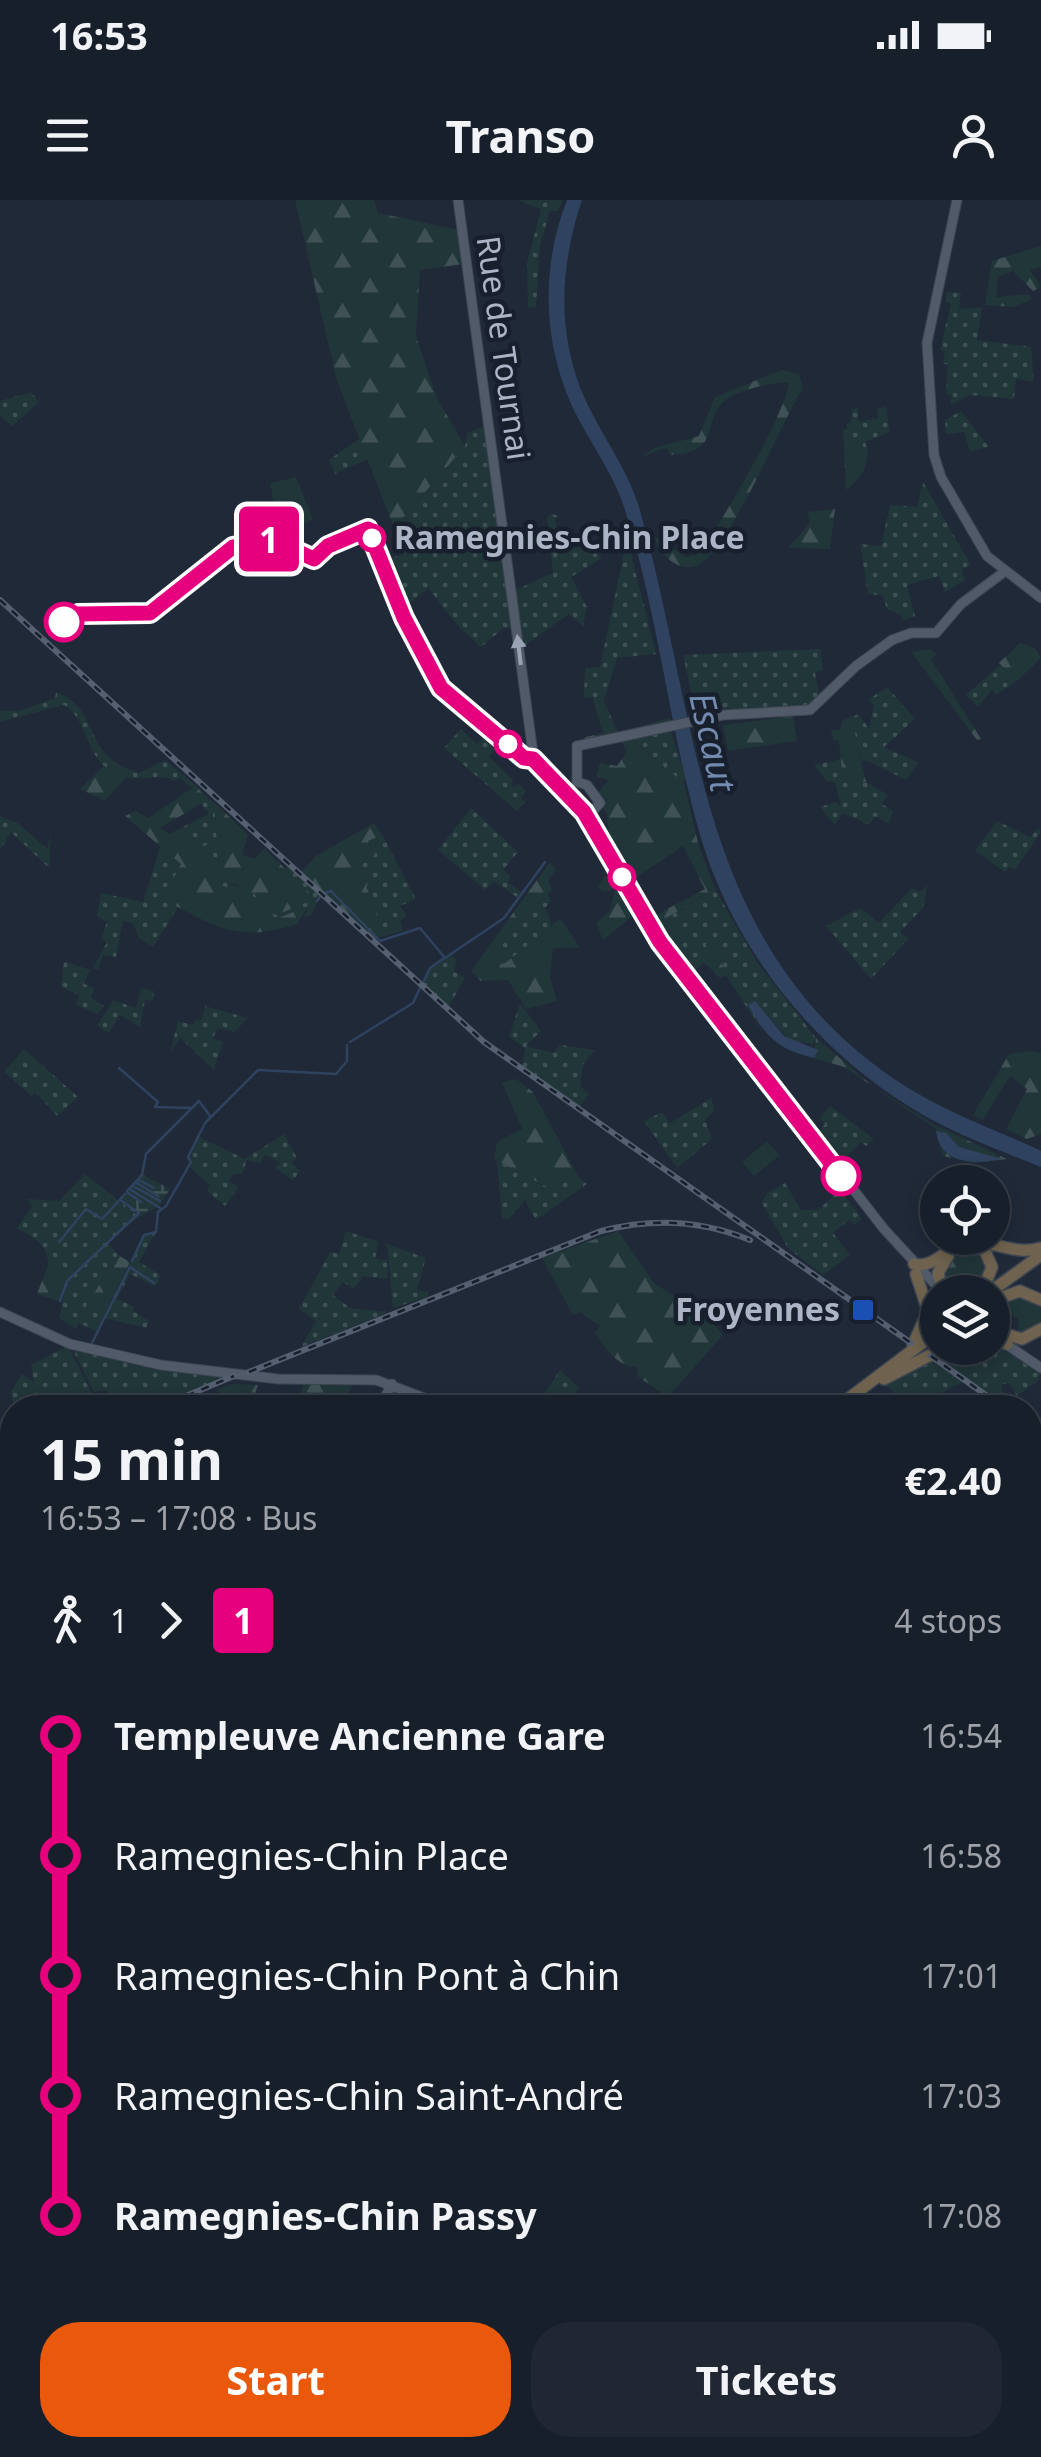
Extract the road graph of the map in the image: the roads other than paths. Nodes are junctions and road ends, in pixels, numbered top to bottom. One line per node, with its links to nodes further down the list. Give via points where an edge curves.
1 (458, 200): 6 (main road, Rue de Tournai, one-way to 1, via 530,746)
2 (957, 200): 3 (main road, via 927,343 933,447 941,477 987,556)
3 (1008, 574): 4 (main road); 6 (main road, via 962,604 936,633 892,640 810,710 693,720 576,746 576,782 587,785 600,804)
4 (1041, 598)
5 (533, 759): 10 (main road, via 584,812 667,952)
6 (590, 815): 10 (main road, Rue de Tournai, via 669,951)
7 (1041, 1251): 8 (highway, via 972,1242); 16 (highway)
8 (934, 1262): 10 (highway); 13 (highway)
9 (1041, 1263): 17 (highway)
10 (915, 1269): 11 (main road); 12 (main road); 26 (highway, via 927,1317)
11 (921, 1275)
12 (922, 1275)
13 (931, 1275)
14 (940, 1275): 15 (highway, via 951,1253 969,1245 981,1248)
15 (990, 1275)
16 (1010, 1280)
17 (1010, 1285)
18 (1010, 1294): 19 (highway)
19 (1041, 1300)
20 (0, 1312): 30 (main road, via 55,1338 181,1368)
21 (1041, 1328): 22 (highway)
22 (1010, 1336)
23 (920, 1346): 26 (highway)
24 (1012, 1346): 28 (main road)
25 (920, 1350): 29 (highway)
26 (905, 1356): 33 (highway)
27 (920, 1360): 29 (highway)
28 (1041, 1365)
29 (884, 1379): 34 (highway)
30 (392, 1384): 31 (main road); 32 (main road)
31 (386, 1395)
32 (419, 1395)
33 (853, 1395)
34 (862, 1395)

